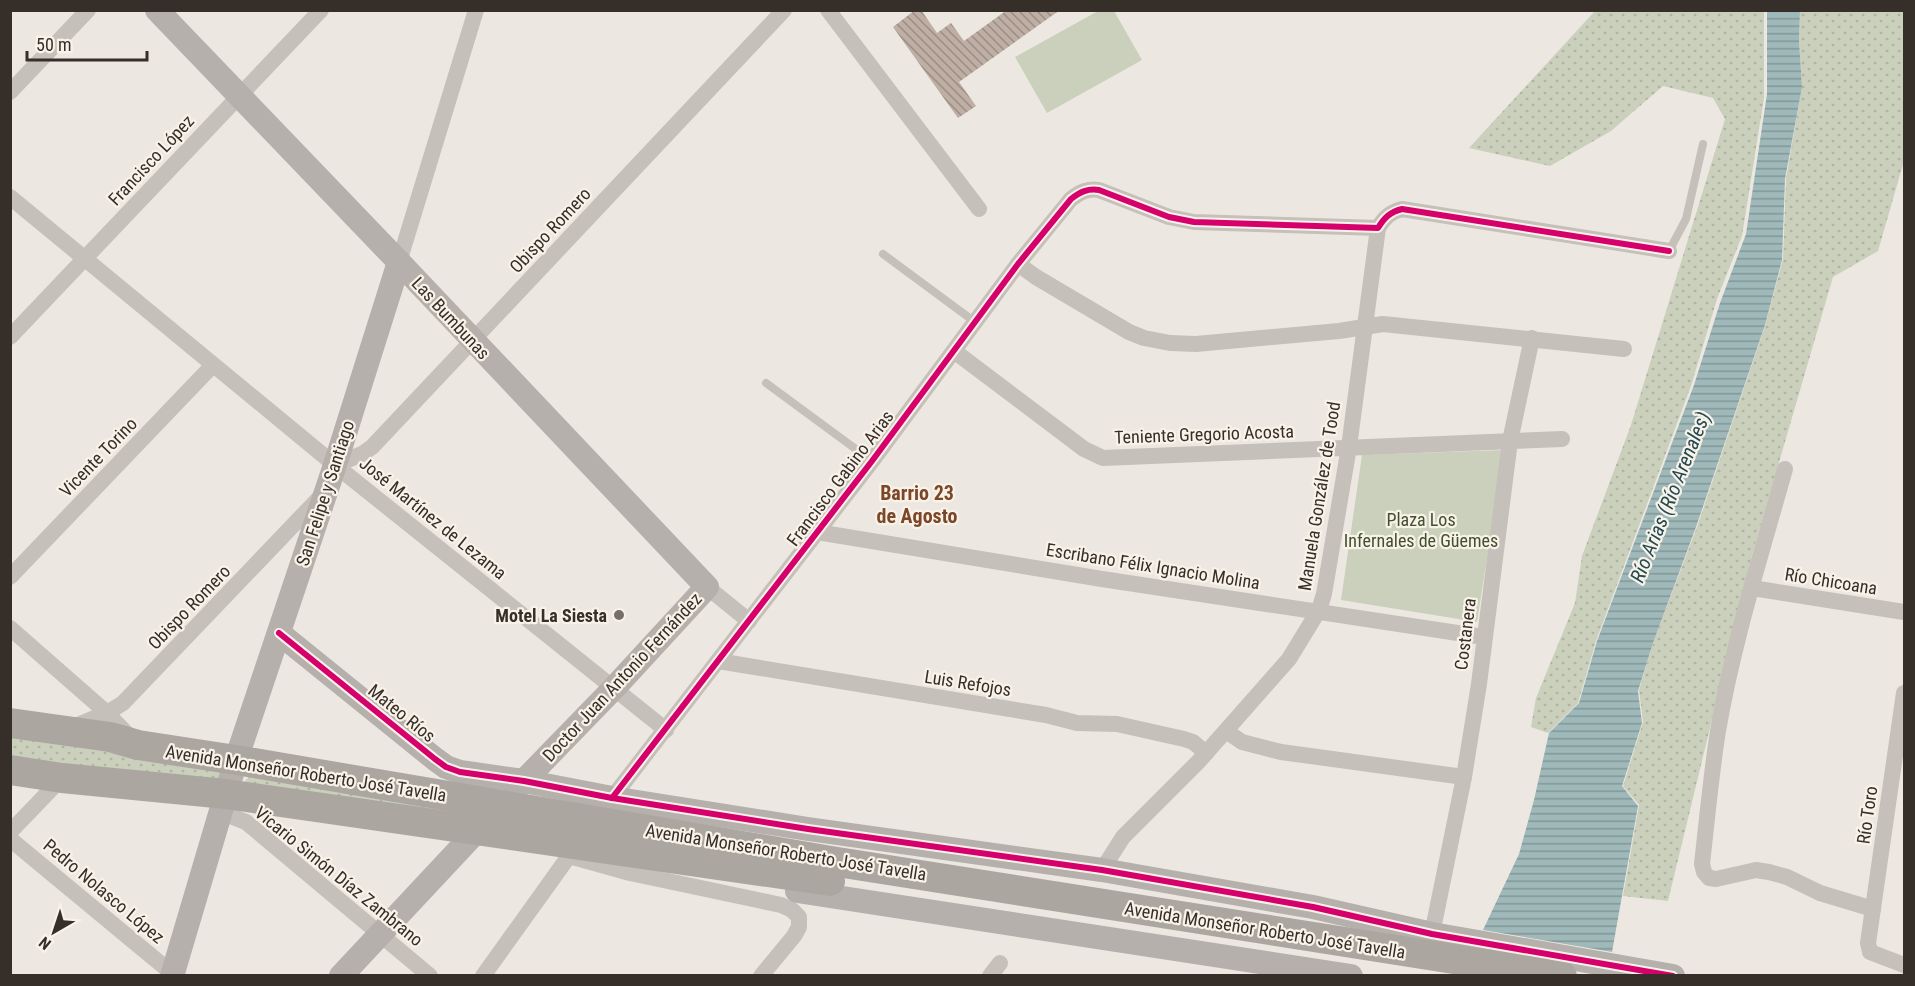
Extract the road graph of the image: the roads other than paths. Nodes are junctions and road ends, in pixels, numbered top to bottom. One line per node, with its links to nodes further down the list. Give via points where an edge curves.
1 (88, 10): 7 (street)
2 (157, 10): 8 (street, Las Bumbunas)
3 (321, 10): 8 (street, Francisco López)
4 (476, 10): 16 (street, San Felipe y Santiago)
5 (784, 10): 22 (street, Obispo Romero)
6 (828, 10): 11 (street)
7 (10, 92)
8 (238, 96): 15 (street, Francisco López); 16 (street, Las Bumbunas)
9 (1703, 144): 13 (lane, via 1686,219)
10 (10, 197): 15 (street, José Martínez de Lezama)
11 (980, 209)
12 (1378, 228): 13 (street, via 1393,211 1402,209); 17 (street, Francisco Gabino Arias, via 1182,220 1099,190 1084,191 1071,199); 19 (street, Manuela González de Tood)
13 (1669, 251)
14 (883, 254): 18 (lane)
15 (85, 259): 20 (street, Francisco López); 25 (street, José Martínez de Lezama)
16 (399, 261): 22 (street, Las Bumbunas); 31 (street, San Felipe y Santiago)
17 (1018, 264): 18 (street, Francisco Gabino Arias); 19 (street, via 1129,332 1170,343 1196,344)
18 (975, 322): 24 (street, Francisco Gabino Arias)
19 (1364, 326): 21 (street, via 1383,324); 29 (street, Manuela González de Tood)
20 (10, 337)
21 (1532, 338): 23 (street); 28 (street, Costanera)
22 (472, 341): 31 (street, Obispo Romero, via 372,447); 36 (street, Las Bumbunas)
23 (1624, 349)
24 (954, 351): 29 (street, Teniente Gregorio Acosta, via 1084,449 1103,458); 30 (street, Francisco Gabino Arias)
25 (213, 365): 31 (street, José Martínez de Lezama); 35 (street, Vicente Torino)
26 (766, 383): 30 (lane)
27 (1562, 439): 28 (street, Teniente Gregorio Acosta)
28 (1510, 441): 29 (street, Teniente Gregorio Acosta); 43 (street, Costanera)
29 (1349, 447): 38 (street, Manuela González de Tood)
30 (872, 461): 34 (street, Francisco Gabino Arias)
31 (335, 465): 33 (street, San Felipe y Santiago); 45 (street, José Martínez de Lezama)
32 (1785, 469): 37 (street)
33 (327, 490): 42 (street, San Felipe y Santiago); 47 (street, Obispo Romero, via 133,693)
34 (817, 532): 38 (street, Escribano Félix Ignacio Molina); 40 (street, Francisco Gabino Arias)
35 (10, 577)
36 (706, 587): 40 (street, Las Bumbunas); 45 (street, Doctor Juan Antonio Fernández)
37 (1752, 588): 39 (street, Río Chicoana); 67 (street, via 1718,732 1704,872 1716,879 1756,870 1768,872)
38 (1319, 610): 43 (street, Escribano Félix Ignacio Molina); 51 (street, Manuela González de Tood, via 1289,659)
39 (1905, 612)
40 (749, 621): 44 (street, Francisco Gabino Arias)
41 (10, 628): 47 (street)
42 (279, 633): 54 (street, San Felipe y Santiago); 58 (street, Mateo Ríos, via 446,767)
43 (1484, 637): 56 (street, Costanera)
44 (718, 661): 50 (street, Francisco Gabino Arias); 53 (street, Luis Refojos, via 1077,723 1117,724 1193,742)
45 (614, 688): 50 (street, José Martínez de Lezama); 58 (street, Doctor Juan Antonio Fernández)
46 (1905, 693): 67 (street, Río Toro)
47 (107, 713): 49 (street, Obispo Romero); 52 (street)
48 (10, 723): 49 (highway, Avenida Monseñor Roberto José Tavella)
49 (64, 730): 52 (highway, Avenida Monseñor Roberto José Tavella)
50 (666, 730): 59 (street, Francisco Gabino Arias)
51 (1226, 731): 53 (street, Manuela González de Tood); 56 (street, via 1242,742 1281,752)
52 (138, 745): 54 (highway, Avenida Monseñor Roberto José Tavella)
53 (1206, 753): 66 (street, Manuela González de Tood, via 1123,837)
54 (236, 760): 60 (street, San Felipe y Santiago); 61 (highway, Avenida Monseñor Roberto José Tavella)
55 (10, 770): 57 (highway, Avenida Monseñor Roberto José Tavella)
56 (1464, 777): 69 (street, Costanera)
57 (62, 778): 60 (highway, Avenida Monseñor Roberto José Tavella); 63 (street)
58 (524, 781): 59 (street, Mateo Ríos); 61 (street, Doctor Juan Antonio Fernández)
59 (612, 798): 66 (street, Mateo Ríos)
60 (223, 803): 62 (highway, Avenida Monseñor Roberto José Tavella); 68 (street, Vicario Simón Díaz Zambrano); 71 (street, San Felipe y Santiago)
61 (500, 806): 62 (street, Doctor Juan Antonio Fernández); 69 (highway, Avenida Monseñor Roberto José Tavella)
62 (477, 831): 65 (street); 68 (street, Doctor Juan Antonio Fernández); 69 (highway, Avenida Monseñor Roberto José Tavella, via 1057,914)
63 (10, 832)
64 (10, 839): 71 (street, Pedro Nolasco López)
65 (570, 856): 74 (street); 75 (street, via 792,910 799,917 799,927); 76 (street)
66 (1102, 870): 69 (street, Mateo Ríos, via 1313,907)
67 (1873, 909): 70 (street, Río Toro, via 1870,952)
68 (379, 934): 72 (street, Doctor Juan Antonio Fernández); 73 (street, Vicario Simón Díaz Zambrano)
69 (1436, 960): 77 (highway, Avenida Monseñor Roberto José Tavella); 78 (street, Mateo Ríos)
70 (1905, 965)
71 (172, 975)
72 (341, 975)
73 (430, 975)
74 (483, 975)
75 (761, 975)
76 (1351, 975)
77 (1562, 975)
78 (1673, 975)

